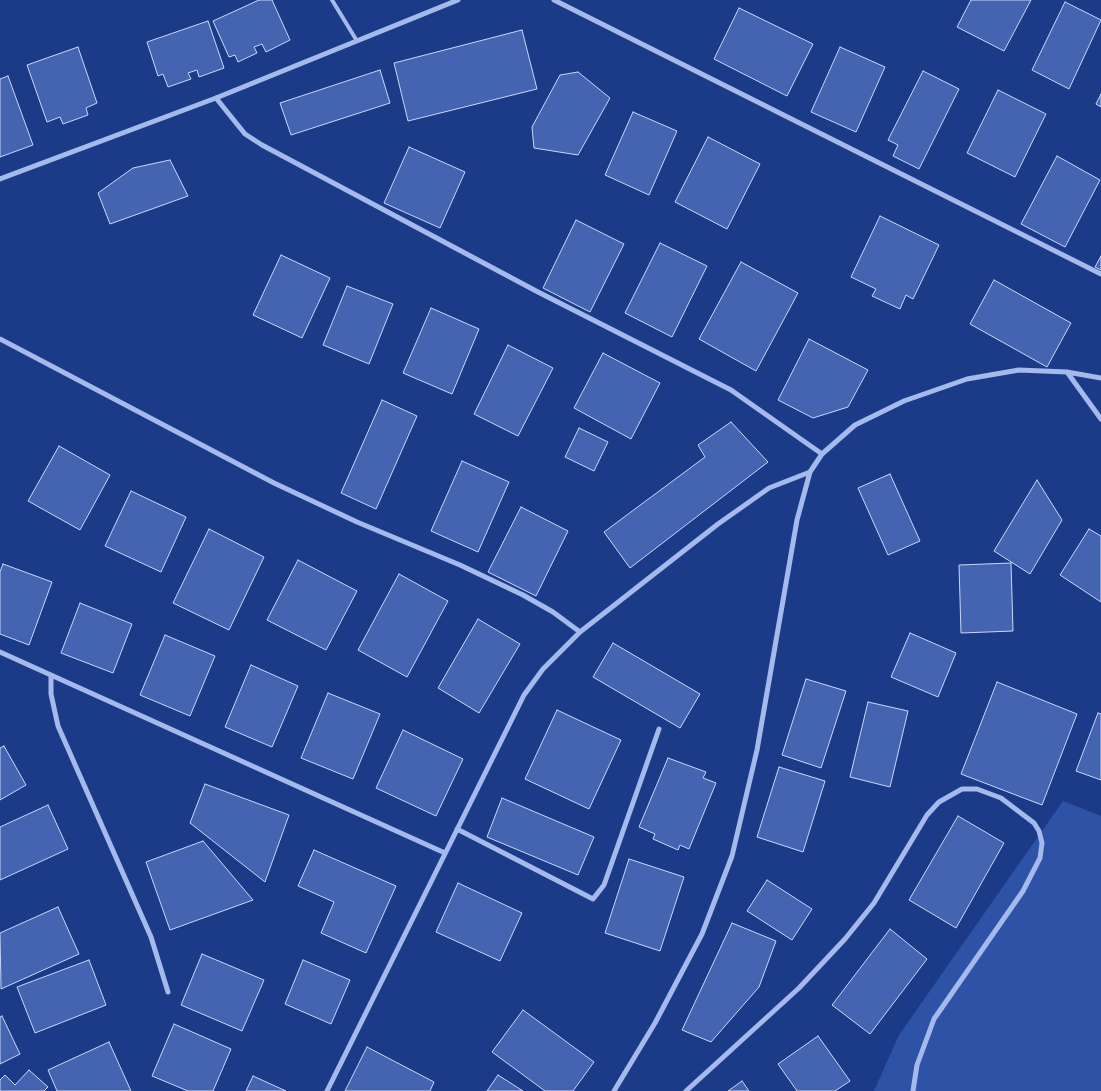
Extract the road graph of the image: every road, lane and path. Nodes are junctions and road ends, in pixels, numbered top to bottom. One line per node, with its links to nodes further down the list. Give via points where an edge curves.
1 (332, 0): 4 (lane)
2 (458, 0): 4 (street)
3 (554, 0): 7 (street)
4 (357, 41): 5 (street)
5 (216, 98): 6 (street); 12 (street, via 245,134 268,148 538,292 731,390)
6 (0, 179)
7 (1101, 274)
8 (0, 339): 14 (street, via 274,484 523,595)
9 (1067, 372): 10 (street); 11 (street); 12 (street, via 1018,370 992,373 948,385 855,425)
10 (1101, 378)
11 (1101, 420)
12 (822, 454): 13 (street)
13 (810, 472): 14 (street, via 783,481 756,497); 22 (street, via 796,520 757,750 732,856 698,942)
14 (580, 632): 18 (street, via 543,669 524,696)
15 (0, 652): 16 (street)
16 (51, 676): 19 (street); 20 (street, via 53,709 58,726 151,937)
17 (659, 729): 18 (street, via 617,852 604,885 593,899)
18 (458, 829): 19 (street)
19 (445, 853): 21 (street)
20 (168, 992)
21 (327, 1091)
22 (614, 1091)
23 (686, 1091): 24 (street, via 799,988 850,933 874,903 927,815 939,802 962,789 976,789 1000,798 1034,824 1042,843 1040,858 1023,891 934,1019 917,1065)
24 (913, 1091)

